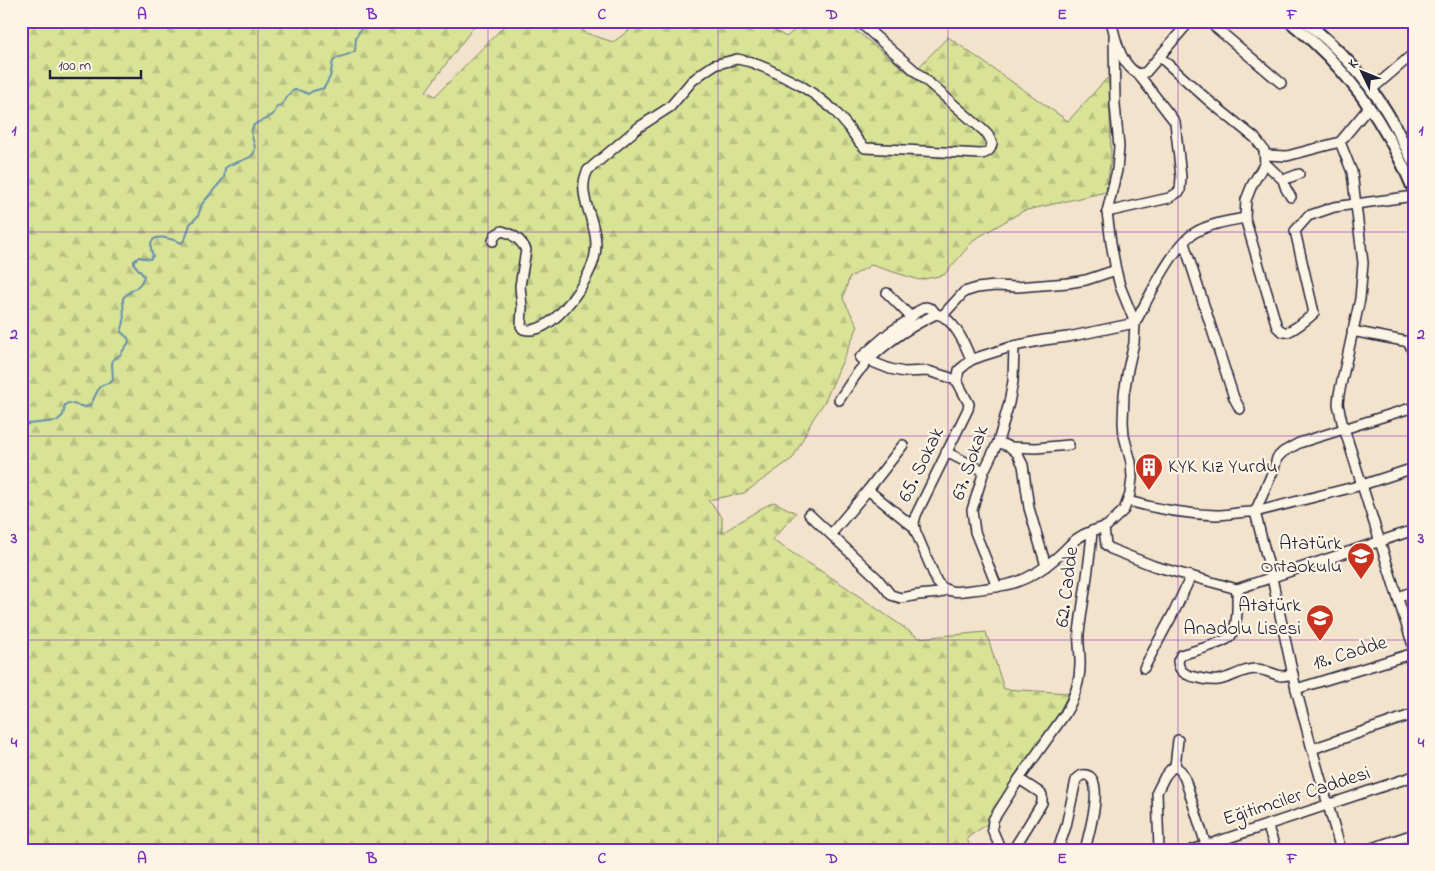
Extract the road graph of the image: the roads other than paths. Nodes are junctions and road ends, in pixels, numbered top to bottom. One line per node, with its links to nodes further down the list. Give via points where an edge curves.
1 (858, 21): 27 (street, via 983,130 992,143 990,150 981,154 865,148 838,115 815,95 768,69 737,59 705,71 670,107 639,127 588,170 583,184 595,231 596,252 579,290 554,320 537,329 523,329 520,286 526,250 519,239 502,230)
2 (1112, 21): 7 (street)
3 (1190, 21): 9 (street)
4 (1208, 21): 11 (street)
5 (1289, 21): 13 (main road, via 1316,44)
6 (1305, 21): 12 (main road, via 1341,54)
7 (1114, 36): 10 (street, via 1126,63); 25 (street, via 1119,147)
8 (1414, 53): 12 (street)
9 (1160, 57): 10 (street, via 1146,72); 17 (street, via 1255,138)
10 (1138, 74): 25 (street, via 1175,122 1180,191 1169,198)
11 (1281, 83)
12 (1371, 90): 16 (main road)
13 (1370, 107): 15 (street); 21 (main road, via 1396,149)
14 (1414, 140): 16 (street)
15 (1340, 142): 17 (street); 24 (street, via 1352,172)
16 (1402, 142): 18 (main road)
17 (1265, 159): 20 (street); 26 (street, via 1246,200)
18 (1414, 163)
19 (1299, 174): 20 (street)
20 (1284, 180): 23 (street)
21 (1414, 191)
22 (1414, 196): 24 (street)
23 (1291, 197)
24 (1357, 204): 26 (street, via 1334,207 1308,216 1295,230 1314,313 1287,332 1281,332 1277,327); 34 (street, via 1363,263 1360,299)
25 (1107, 212): 29 (street)
26 (1245, 218): 28 (street, via 1203,228)
27 (493, 241)
28 (1184, 243): 33 (street, via 1163,272); 44 (street)
29 (1116, 270): 31 (street, via 1068,283 971,290 964,292); 33 (street)
30 (886, 293): 32 (street)
31 (939, 314): 32 (street, via 926,307); 39 (street, via 964,343); 40 (street, via 900,334)
32 (912, 317): 38 (street)
33 (1135, 324): 36 (street); 55 (street, 62. Cadde, via 1124,394 1124,436 1132,462)
34 (1352, 331): 35 (street); 45 (street, via 1338,404)
35 (1412, 342): 37 (street)
36 (1014, 346): 39 (street); 46 (street, 67. Sokak, via 1013,381)
37 (1414, 356)
38 (860, 358)
39 (971, 360): 41 (street, via 959,370)
40 (870, 361): 41 (street, via 904,372 928,371); 42 (street)
41 (956, 381): 50 (street, 65. Sokak, via 968,409)
42 (839, 400)
43 (1414, 407): 45 (street)
44 (1240, 409)
45 (1345, 429): 53 (street); 56 (street, via 1299,443 1283,452 1277,458)
46 (998, 442): 49 (street); 52 (street, 67. Sokak)
47 (903, 445): 54 (street)
48 (1069, 445): 49 (street)
49 (1010, 447): 64 (street, via 1018,453 1023,465 1028,508)
50 (946, 452): 52 (street); 58 (street, 65. Sokak, via 916,515)
51 (1414, 468): 53 (street)
52 (984, 471): 67 (street, 67. Sokak, via 972,515 977,539)
53 (1362, 484): 56 (street); 63 (street)
54 (868, 490): 58 (street); 62 (street)
55 (1128, 501): 56 (street, via 1152,508 1217,515); 59 (street, 62. Cadde, via 1118,517)
56 (1255, 512): 66 (street)
57 (809, 514): 62 (street)
58 (915, 528): 69 (street, 65. Sokak, via 937,582)
59 (1104, 528): 61 (street, 62. Cadde); 65 (street, via 1106,545 1112,549 1154,566)
60 (1414, 530): 63 (street)
61 (1092, 531): 64 (street, via 1071,542); 82 (street, 62. Cadde, via 1078,635 1080,676 1077,690 1065,714)
62 (831, 534): 69 (street, via 891,595 901,598)
63 (1380, 542): 66 (street); 71 (street)
64 (1046, 566): 67 (street, via 1021,582)
65 (1191, 576): 68 (street); 74 (street)
66 (1272, 578): 68 (street); 75 (street)
67 (997, 587): 69 (street)
68 (1237, 589): 75 (street, via 1237,616 1230,637 1181,655 1178,660 1180,669 1191,677 1213,681 1247,670 1263,670 1281,676)
69 (946, 590)
70 (1414, 591): 71 (street)
71 (1398, 596): 72 (street)
72 (1414, 649)
73 (1414, 653): 76 (street, 18. Cadde)
74 (1144, 668)
75 (1293, 674): 76 (street)
76 (1296, 690): 79 (street)
77 (1414, 714): 79 (street)
78 (1178, 740): 80 (street)
79 (1312, 749): 83 (street)
80 (1175, 766): 86 (street, via 1185,779); 92 (street, via 1165,776 1157,792)
81 (1414, 776): 83 (street, Eğitimciler Caddesi)
82 (1019, 779): 88 (street, 62. Cadde, via 993,820 992,830); 89 (street, via 1042,795 1042,803)
83 (1329, 805): 84 (street, Eğitimciler Caddesi); 95 (street)
84 (1267, 825): 86 (street, Eğitimciler Caddesi); 94 (street)
85 (1412, 835): 87 (street); 96 (street)
86 (1206, 845): 93 (street, Eğitimciler Caddesi)
87 (1414, 847)
88 (1001, 850)
89 (1013, 850)
90 (1058, 850): 91 (street, via 1076,780 1085,775 1094,782 1096,792)
91 (1085, 850)
92 (1159, 850)
93 (1192, 850)
94 (1276, 850)
95 (1341, 850)
96 (1366, 850)

